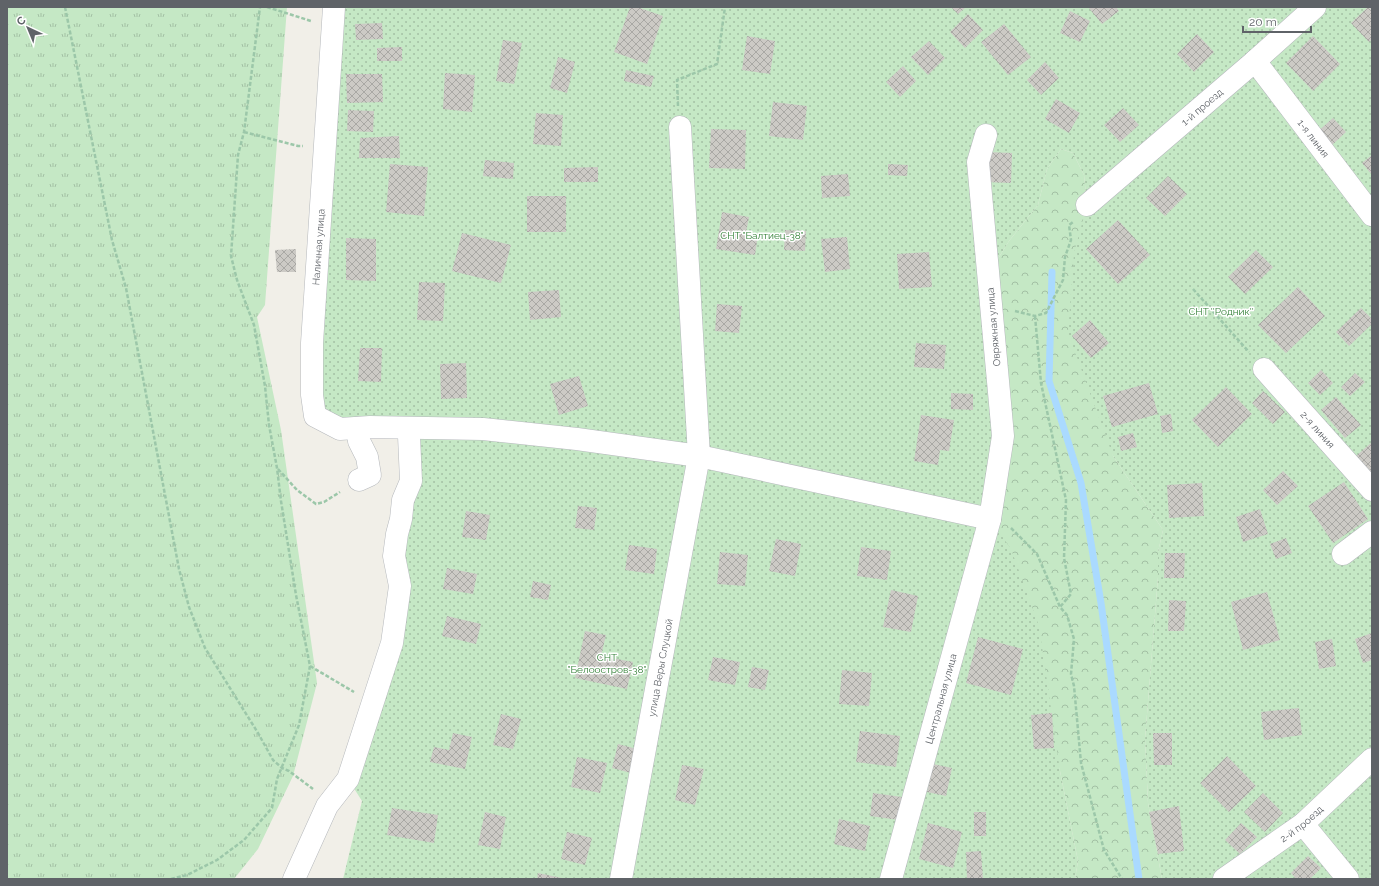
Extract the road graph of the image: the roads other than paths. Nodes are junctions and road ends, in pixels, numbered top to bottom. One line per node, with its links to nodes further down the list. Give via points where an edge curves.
1 (1315, 7): 3 (street, 1-й проезд)
2 (333, 17): 9 (street, Наличная улица, via 312,343 312,395 315,416 340,429)
3 (1255, 61): 6 (street, 1-й проезд); 7 (street, 1-я линия)
4 (680, 127): 11 (street, улица Веры Слуцкой)
5 (986, 135): 14 (street, Овряжная улица, via 978,162 1003,436)
6 (1087, 205)
7 (1372, 215)
8 (1264, 369): 13 (street, 2-я линия)
9 (357, 428): 11 (street, Наличная улица, via 483,429); 12 (street, via 370,475)
10 (409, 436): 19 (street, via 411,481 403,502 394,556 400,586 392,643 348,778 327,806)
11 (700, 456): 14 (street, Наличная улица); 20 (street, улица Веры Слуцкой)
12 (359, 480)
13 (1372, 490)
14 (990, 517): 21 (street, Центральная улица)
15 (1372, 532): 16 (street)
16 (1343, 554)
17 (1372, 759): 18 (street, 2-й проезд)
18 (1303, 824): 22 (street, 2-й проезд); 23 (street)
19 (296, 878)
20 (621, 879)
21 (891, 879)
22 (1224, 879)
23 (1348, 879)

